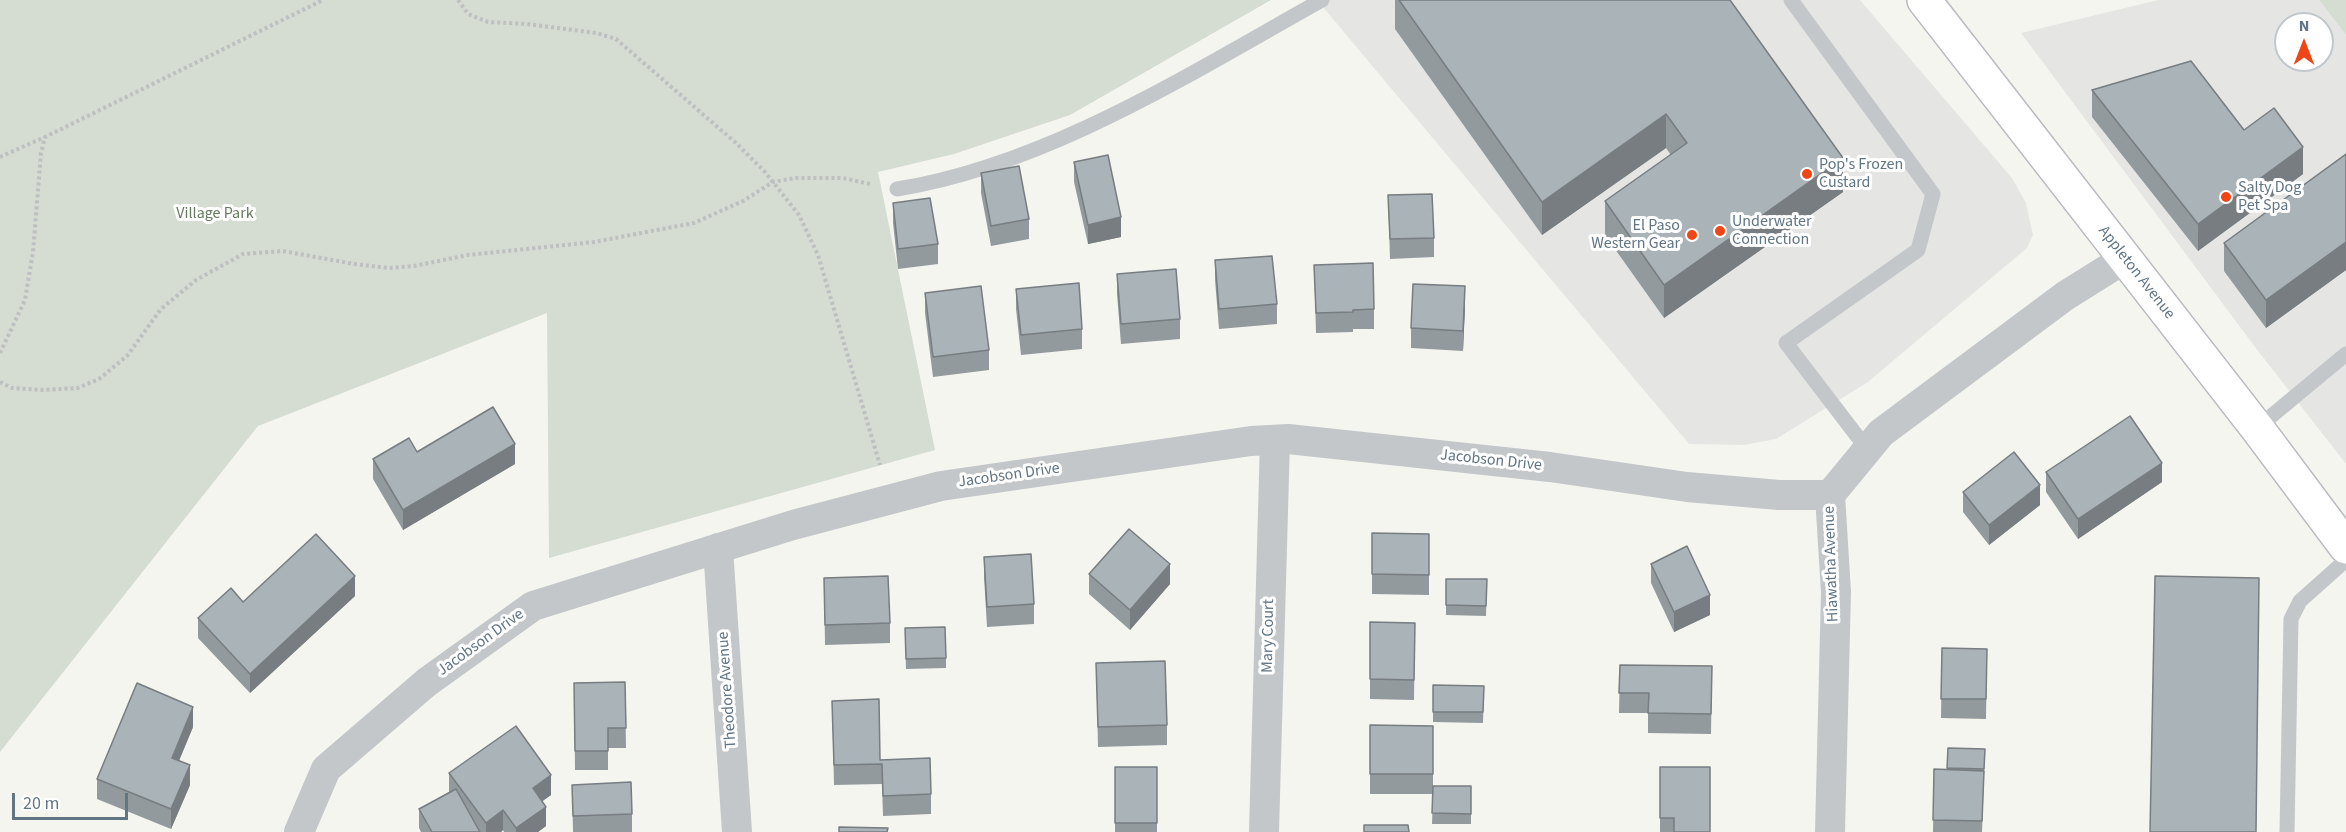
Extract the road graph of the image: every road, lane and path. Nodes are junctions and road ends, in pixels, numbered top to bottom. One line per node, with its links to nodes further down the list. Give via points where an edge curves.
1 (323, 0): 6 (path)
2 (458, 0): 8 (path, via 468,14 488,22 596,33 616,39 736,143)
3 (1322, 0): 9 (lane, via 1082,130 971,172)
4 (1791, 0): 16 (lane, via 1933,194 1918,250 1786,343)
5 (1924, 0): 10 (main road, Appleton Avenue)
6 (45, 137): 7 (path); 11 (path, via 25,300)
7 (0, 157)
8 (773, 182): 9 (path, via 843,178); 13 (path, via 694,223 594,242 389,268 283,252 243,254 196,280 161,309 126,356 99,380 78,388 44,390 12,388); 18 (path, via 799,215 818,255)
9 (897, 189)
10 (2124, 259): 14 (main road, Appleton Avenue); 16 (street, Hiawatha Avenue, via 1899,420)
11 (0, 353)
12 (2346, 354): 14 (lane)
13 (0, 382)
14 (2257, 428): 20 (main road, Appleton Avenue)
15 (1275, 440): 17 (street, Jacobson Drive, via 1550,467 1687,488); 18 (street, Jacobson Drive, via 941,486); 24 (street, Mary Court)
16 (1867, 449): 17 (street, Hiawatha Avenue)
17 (1830, 495): 25 (street, Hiawatha Avenue, via 1836,592)
18 (890, 500): 19 (street, Jacobson Drive)
19 (718, 548): 22 (street, Jacobson Drive, via 533,606 427,682 326,769); 23 (street, Theodore Avenue)
20 (2346, 548)
21 (2346, 560): 26 (lane, via 2300,601 2291,619)
22 (299, 832)
23 (737, 832)
24 (1264, 832)
25 (1830, 832)
26 (2287, 832)

